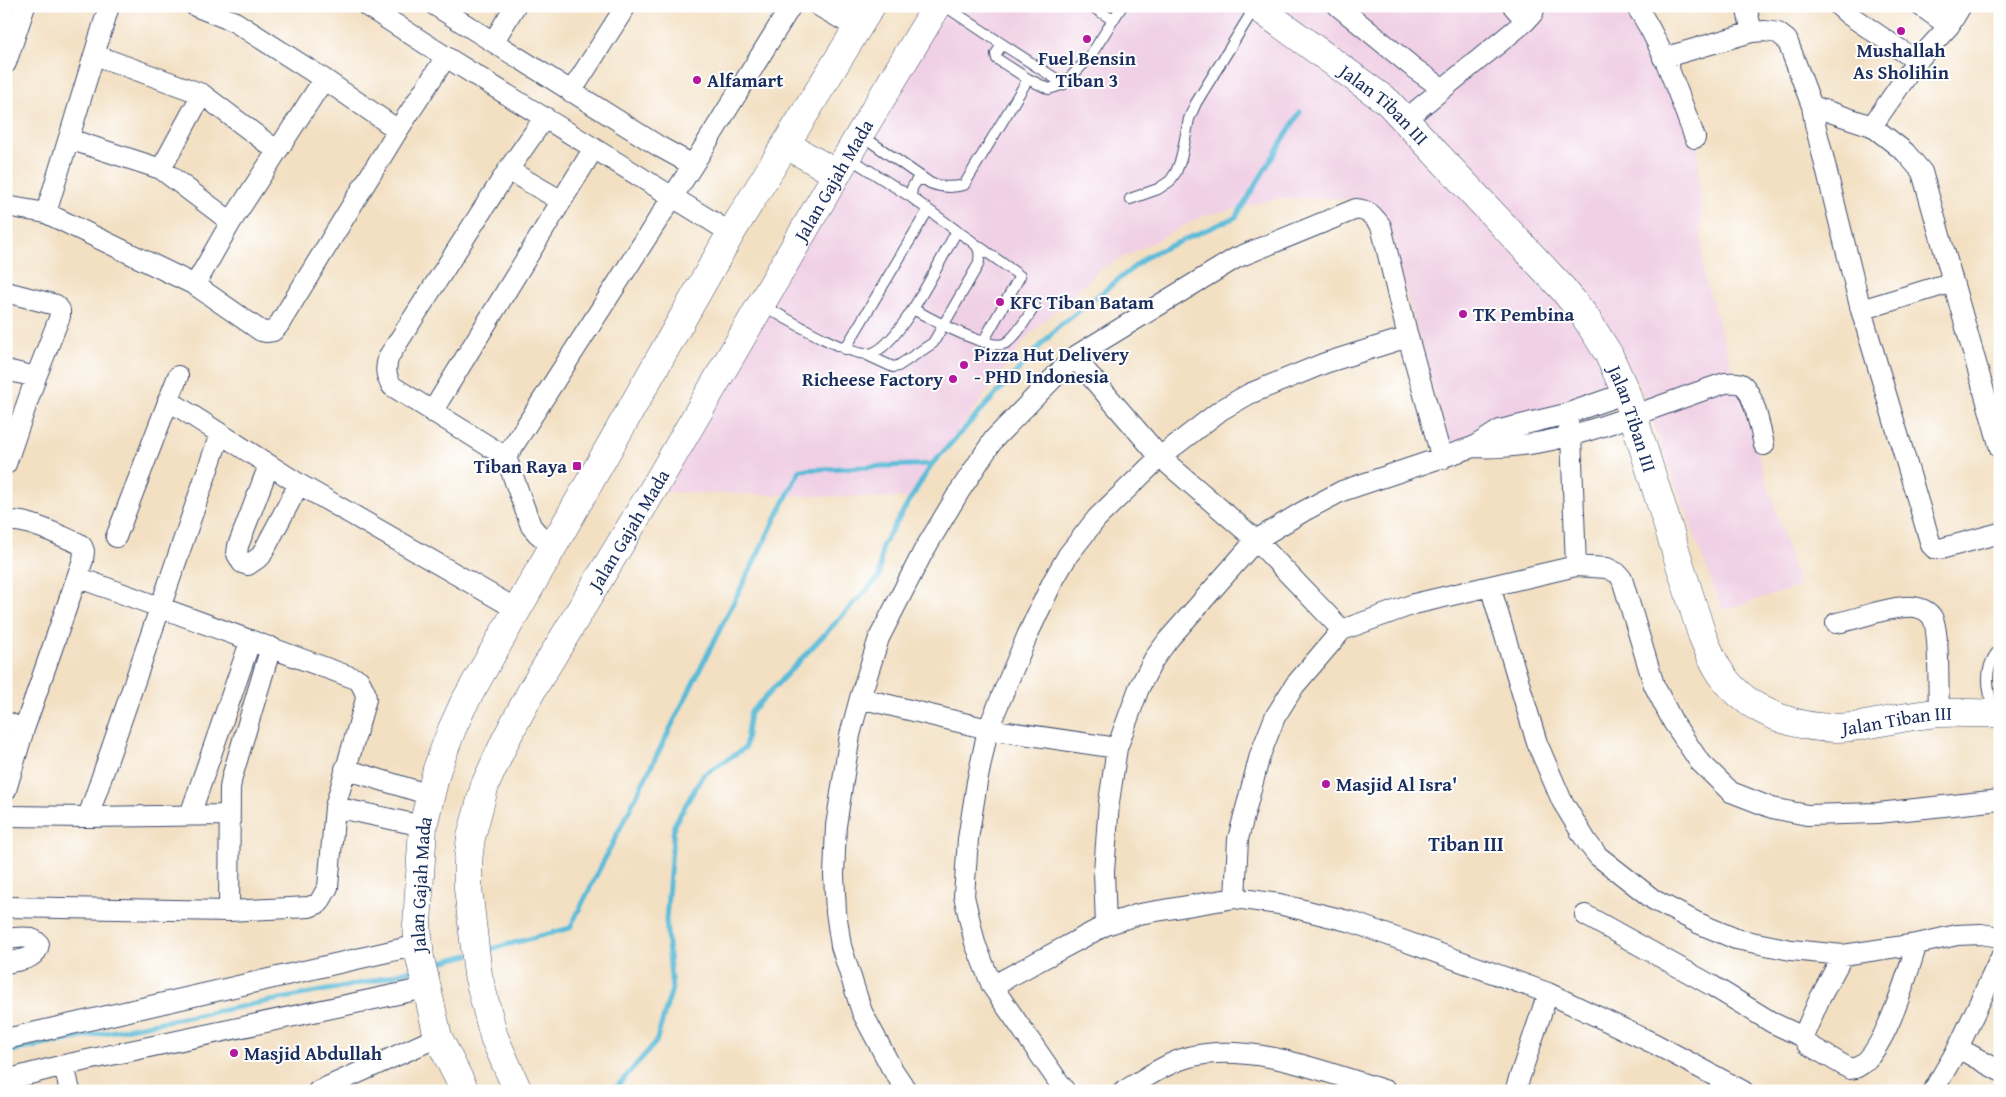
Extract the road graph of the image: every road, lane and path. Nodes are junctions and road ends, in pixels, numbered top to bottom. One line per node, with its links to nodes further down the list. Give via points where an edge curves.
1 (25, 6): 32 (street)
2 (109, 6): 28 (street)
3 (195, 6): 33 (street, via 235,22)
4 (367, 6): 29 (street)
5 (436, 6): 26 (street)
6 (515, 6): 26 (street)
7 (626, 6): 37 (street)
8 (791, 6): 50 (street)
9 (819, 6): 22 (street)
10 (938, 6): 49 (main road, Jalan Gajah Mada)
11 (945, 6): 27 (lane)
12 (1091, 6): 23 (lane)
13 (1122, 6): 23 (lane)
14 (1256, 6): 41 (main road, Jalan Tiban III, via 1388,102); 56 (lane, via 1196,103 1176,172 1158,189)
15 (1338, 6): 36 (street)
16 (1636, 6): 30 (street)
17 (1746, 6): 25 (street)
18 (1839, 6): 31 (street)
19 (1921, 6): 24 (street)
20 (1961, 6): 24 (street)
21 (1525, 11): 36 (street)
22 (864, 17): 46 (main road, Jalan Gajah Mada)
23 (1113, 20): 35 (lane, via 1089,58)
24 (1948, 26): 31 (street)
25 (1752, 32): 30 (street); 39 (street, via 1772,31 1787,40)
26 (494, 41): 37 (street)
27 (1002, 44): 34 (lane, via 996,54 997,59); 35 (lane)
28 (95, 55): 38 (street); 45 (street)
29 (446, 57): 40 (street); 43 (street)
30 (1663, 58): 44 (street)
31 (1917, 61): 42 (street)
32 (6, 63)
33 (324, 78): 43 (street); 48 (street)
34 (1028, 79): 35 (lane, via 1049,89); 53 (lane, via 964,185 939,187)
35 (1064, 84)
36 (1442, 88): 41 (street)
37 (571, 92): 50 (street)
38 (202, 94): 48 (street); 51 (street)
39 (1812, 106): 42 (street); 71 (street)
40 (545, 117): 47 (street); 52 (street)
41 (1406, 120): 82 (main road, Jalan Tiban III, via 1584,314 1608,353)
42 (1872, 126): 65 (street, via 1905,152 1922,172)
43 (398, 130): 66 (street, via 273,331 266,332 250,324)
44 (1695, 138)
45 (69, 139): 51 (street); 60 (street)
46 (787, 144): 49 (main road); 63 (main road, Jalan Gajah Mada)
47 (594, 148): 54 (street); 57 (street)
48 (276, 150): 61 (street)
49 (848, 155): 53 (lane); 55 (lane); 68 (main road, Jalan Gajah Mada)
50 (693, 165): 54 (street)
51 (161, 169): 61 (street)
52 (508, 170): 57 (street); 83 (street, via 385,367 392,386)
53 (925, 180): 55 (lane, via 917,180)
54 (672, 196): 63 (street); 90 (street)
55 (910, 197): 59 (lane)
56 (1130, 199)
57 (560, 200): 83 (street)
58 (6, 206): 60 (street)
59 (928, 210): 62 (lane); 75 (lane)
60 (46, 213): 66 (street)
61 (231, 222): 66 (street)
62 (957, 231): 64 (lane); 70 (lane)
63 (731, 233): 100 (main road, Jalan Gajah Mada)
64 (977, 245): 72 (lane, via 978,265); 74 (lane, via 1020,276)
65 (1953, 282): 71 (street); 89 (street)
66 (195, 285)
67 (6, 292): 80 (street, via 56,305 60,310)
68 (762, 305): 75 (lane); 151 (main road, Jalan Gajah Mada, via 532,690 485,785 471,837 468,888 478,975 494,1037)
69 (1035, 306): 74 (lane, via 1005,343 997,346)
70 (913, 309): 72 (lane); 76 (lane, via 888,342)
71 (1861, 310): 97 (street, via 1931,545 1940,549)
72 (944, 324): 74 (lane); 76 (lane, via 933,343 898,366 893,367)
73 (1408, 336): 77 (street, via 1381,226 1366,210 1356,209 1236,258); 91 (street, via 1325,363 1249,394 1221,410); 93 (street)
74 (983, 342)
75 (845, 349): 76 (lane)
76 (866, 355)
77 (1074, 357): 91 (street); 111 (street, via 994,439 959,492 923,552 879,638)
78 (6, 370): 80 (street)
79 (178, 376): 81 (street)
80 (36, 377): 92 (street)
81 (168, 400): 85 (street); 98 (street)
82 (1630, 404): 84 (street); 86 (street); 87 (street, via 1725,383 1741,384 1753,404); 112 (main road, Jalan Tiban III, via 1702,635 1713,661 1734,689 1772,715 1810,726 1850,727)
83 (432, 412): 90 (street)
84 (1566, 414): 86 (street); 88 (street, via 1500,430)
85 (220, 434): 94 (street); 104 (street)
86 (1570, 435): 88 (street, via 1507,448); 101 (street)
87 (1764, 445)
88 (1473, 447): 93 (street)
89 (2000, 448)
90 (506, 457): 100 (street, via 532,526)
91 (1160, 457): 99 (street); 115 (street, via 1097,518 1068,555 1028,634)
92 (7, 459)
93 (1442, 459): 99 (street, via 1342,491)
94 (269, 465): 95 (street); 95 (street, via 238,546 237,554 242,563 248,565 261,556)
95 (299, 484): 105 (street)
96 (6, 523): 102 (street, via 12,520 36,526 82,546 83,560)
97 (2000, 533)
98 (116, 537)
99 (1256, 540): 107 (street); 116 (street, via 1154,659 1139,688)
100 (554, 548): 105 (main road, Jalan Gajah Mada)
101 (1576, 566): 103 (street); 120 (street, via 1607,568 1622,579 1654,684 1699,761 1731,792 1772,808 1807,815 1878,813)
102 (77, 577): 104 (street); 114 (street)
103 (1490, 586): 107 (street, via 1414,604); 135 (street, via 1537,743 1562,801 1598,856 1654,900 1736,939 1791,950)
104 (160, 608): 108 (street); 125 (street)
105 (518, 610): 119 (main road, Jalan Gajah Mada, via 463,705)
106 (1836, 623): 112 (street, via 1902,607 1924,610 1932,618 1936,632)
107 (1342, 630): 127 (street, via 1295,685 1275,717 1260,756 1238,839)
108 (250, 642): 109 (street); 122 (street)
109 (271, 647): 117 (street, via 359,680 362,684 366,699); 123 (street, via 232,777)
110 (2000, 649): 113 (lane, via 1990,663 1987,689)
111 (860, 698): 115 (street); 152 (street, via 850,735 836,826 836,912 841,946 862,1012)
112 (1938, 713): 113 (main road, Jalan Tiban III)
113 (1997, 713)
114 (15, 726): 118 (street)
115 (988, 728): 116 (street); 139 (street, via 968,838 964,896 975,943)
116 (1117, 748): 131 (street, via 1106,839)
117 (345, 769): 119 (street); 121 (street)
118 (6, 790)
119 (430, 795): 126 (main road, Jalan Gajah Mada)
120 (2000, 800)
121 (335, 806): 126 (street); 129 (street, via 328,887 319,903 309,907)
122 (190, 815): 123 (street); 125 (street)
123 (229, 815): 129 (street)
124 (6, 816): 125 (street)
125 (88, 817)
126 (423, 826): 138 (main road, Jalan Gajah Mada, via 418,905)
127 (1235, 898): 131 (street, via 1139,914); 140 (street, via 1279,904 1352,922)
128 (6, 907): 129 (street)
129 (229, 911)
130 (1584, 915): 142 (street)
131 (1106, 926): 139 (street)
132 (2000, 938): 134 (street, via 1970,934)
133 (6, 939): 137 (street, via 27,937 39,944 36,953 27,959)
134 (1917, 944): 135 (street); 142 (street, via 1888,1027 1864,1064 1857,1069 1844,1067 1807,1044)
135 (1843, 955): 142 (street)
136 (2000, 959): 144 (street)
137 (6, 963)
138 (422, 969): 141 (main road, Jalan Gajah Mada); 143 (street); 145 (street)
139 (992, 986): 153 (street)
140 (1548, 993): 156 (street); 157 (street)
141 (438, 1037): 148 (street); 150 (main road, Jalan Gajah Mada)
142 (1803, 1037)
143 (6, 1039)
144 (1958, 1048): 146 (street); 158 (street)
145 (64, 1065): 147 (street); 149 (street)
146 (2000, 1071)
147 (6, 1080)
148 (323, 1090)
149 (70, 1091)
150 (465, 1091)
151 (518, 1091)
152 (907, 1091)
153 (1065, 1091)
154 (1124, 1091): 155 (street, via 1187,1058 1221,1053 1294,1063)
155 (1387, 1091)
156 (1515, 1091)
157 (1743, 1091)
158 (1933, 1091)

